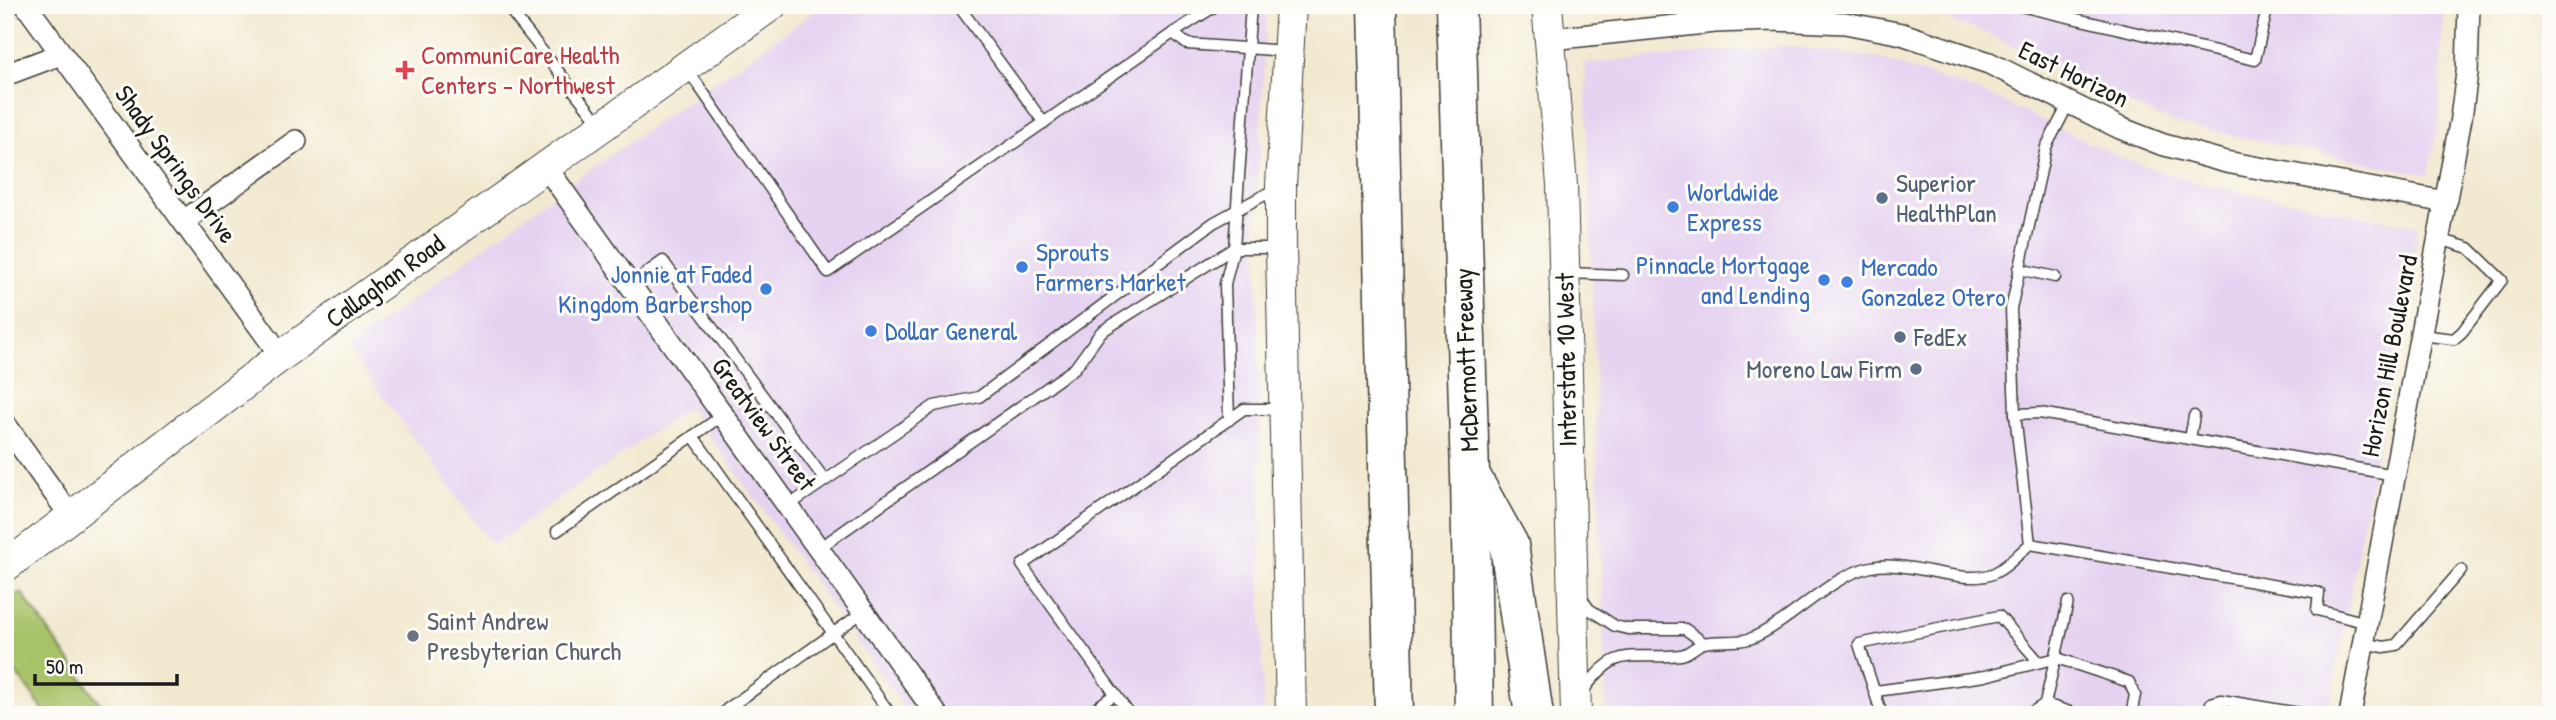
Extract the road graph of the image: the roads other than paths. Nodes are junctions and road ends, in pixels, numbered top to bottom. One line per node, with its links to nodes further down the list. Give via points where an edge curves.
1 (26, 5): 18 (street, Shady Springs Drive)
2 (506, 5): 23 (lane)
3 (772, 5): 19 (main road, Callaghan Road)
4 (958, 5): 22 (lane)
5 (1217, 5): 14 (lane)
6 (1251, 5): 16 (lane)
7 (1291, 5): 17 (main road)
8 (1377, 5): 46 (highway)
9 (1456, 5): 49 (highway, McDermott Freeway)
10 (1547, 5): 15 (main road, Interstate 10 West)
11 (2016, 5): 12 (lane, via 2255,60)
12 (2268, 5)
13 (2469, 5): 27 (street, Horizon Hill Boulevard, via 2467,73)
14 (1173, 33): 16 (lane, via 1187,44); 22 (lane)
15 (1550, 39): 21 (street, East Horizon, via 1715,22 1845,23 1936,43 1989,63); 34 (main road, Interstate 10 West)
16 (1249, 48): 17 (lane); 28 (lane)
17 (1289, 51): 26 (main road)
18 (61, 54): 20 (street); 29 (street, Shady Springs Drive)
19 (686, 67): 22 (lane, via 828,272); 23 (main road, Callaghan Road)
20 (5, 75)
21 (2069, 103): 27 (street, East Horizon, via 2161,144 2226,162); 33 (lane, via 2046,147)
22 (1044, 123)
23 (602, 126): 25 (main road, Callaghan Road)
24 (296, 141): 29 (street)
25 (546, 167): 37 (street, Greatview Street); 39 (main road, Callaghan Road)
26 (1281, 186): 28 (lane); 32 (main road)
27 (2446, 202): 30 (street, Horizon Hill Boulevard)
28 (1237, 210): 31 (lane); 51 (lane, via 1213,223 979,397 934,406)
29 (184, 221): 39 (street, Shady Springs Drive)
30 (2439, 239): 38 (street, Horizon Hill Boulevard); 38 (lane, via 2469,248 2502,280 2454,339)
31 (1234, 248): 32 (lane); 44 (lane, via 1225,284); 56 (lane, via 1101,332 1076,368)
32 (1281, 248): 40 (main road)
33 (2019, 269): 36 (lane); 41 (lane, via 2011,309)
34 (1564, 273): 35 (lane); 59 (main road, Interstate 10 West)
35 (1623, 275)
36 (2055, 276)
37 (630, 285): 42 (street, Greatview Street); 51 (lane, via 663,261)
38 (2421, 335): 50 (street, Horizon Hill Boulevard)
39 (281, 356): 53 (main road, Callaghan Road)
40 (1284, 409): 44 (lane, via 1244,409); 76 (main road)
41 (2015, 414): 48 (lane, via 2040,413); 55 (lane)
42 (723, 415): 47 (lane); 52 (street, Greatview Street)
43 (2194, 416): 48 (lane)
44 (1228, 420): 68 (lane, via 1022,565)
45 (5, 424): 53 (street)
46 (1387, 433): 77 (highway); 78 (highway)
47 (693, 436): 54 (lane); 62 (lane)
48 (2190, 439): 50 (lane)
49 (1470, 474): 79 (highway, McDermott Freeway); 80 (highway, via 1509,545)
50 (2395, 475): 63 (street, Horizon Hill Boulevard)
51 (825, 480): 52 (lane)
52 (788, 506): 56 (street, Greatview Street)
53 (72, 518): 57 (main road, Callaghan Road)
54 (557, 531)
55 (2029, 544): 63 (lane, via 2319,593 2317,610); 64 (lane, via 1995,573 1981,577 1901,566 1871,567 1847,576 1750,639)
56 (818, 549): 61 (street, Greatview Street)
57 (5, 567)
58 (2461, 570): 63 (lane, via 2396,645 2384,647)
59 (1574, 588): 64 (lane, via 1589,609 1615,626 1685,629); 70 (main road, Interstate 10 West)
60 (2068, 602): 65 (lane)
61 (863, 612): 62 (lane); 73 (street, Greatview Street)
62 (833, 633): 71 (lane); 72 (lane)
63 (2365, 633): 87 (street, Horizon Hill Boulevard)
64 (1704, 643): 70 (lane, via 1684,655 1618,657 1595,675)
65 (2057, 658): 66 (lane); 69 (lane); 84 (lane, via 2129,682 2135,695)
66 (2039, 662): 67 (lane, via 1985,676); 67 (lane, via 1999,616 1859,644)
67 (1876, 691): 81 (lane)
68 (1115, 694): 74 (lane); 75 (lane)
69 (2045, 704): 82 (lane); 83 (lane)
70 (1576, 708)
71 (723, 715)
72 (891, 715)
73 (937, 715)
74 (1087, 715)
75 (1130, 715)
76 (1291, 715)
77 (1369, 715)
78 (1394, 715)
79 (1474, 715)
80 (1534, 715)
81 (1882, 715)
82 (2027, 715)
83 (2079, 715)
84 (2131, 715)
85 (2208, 715): 86 (lane, via 2211,703 2221,699)
86 (2311, 715)
87 (2350, 715)

